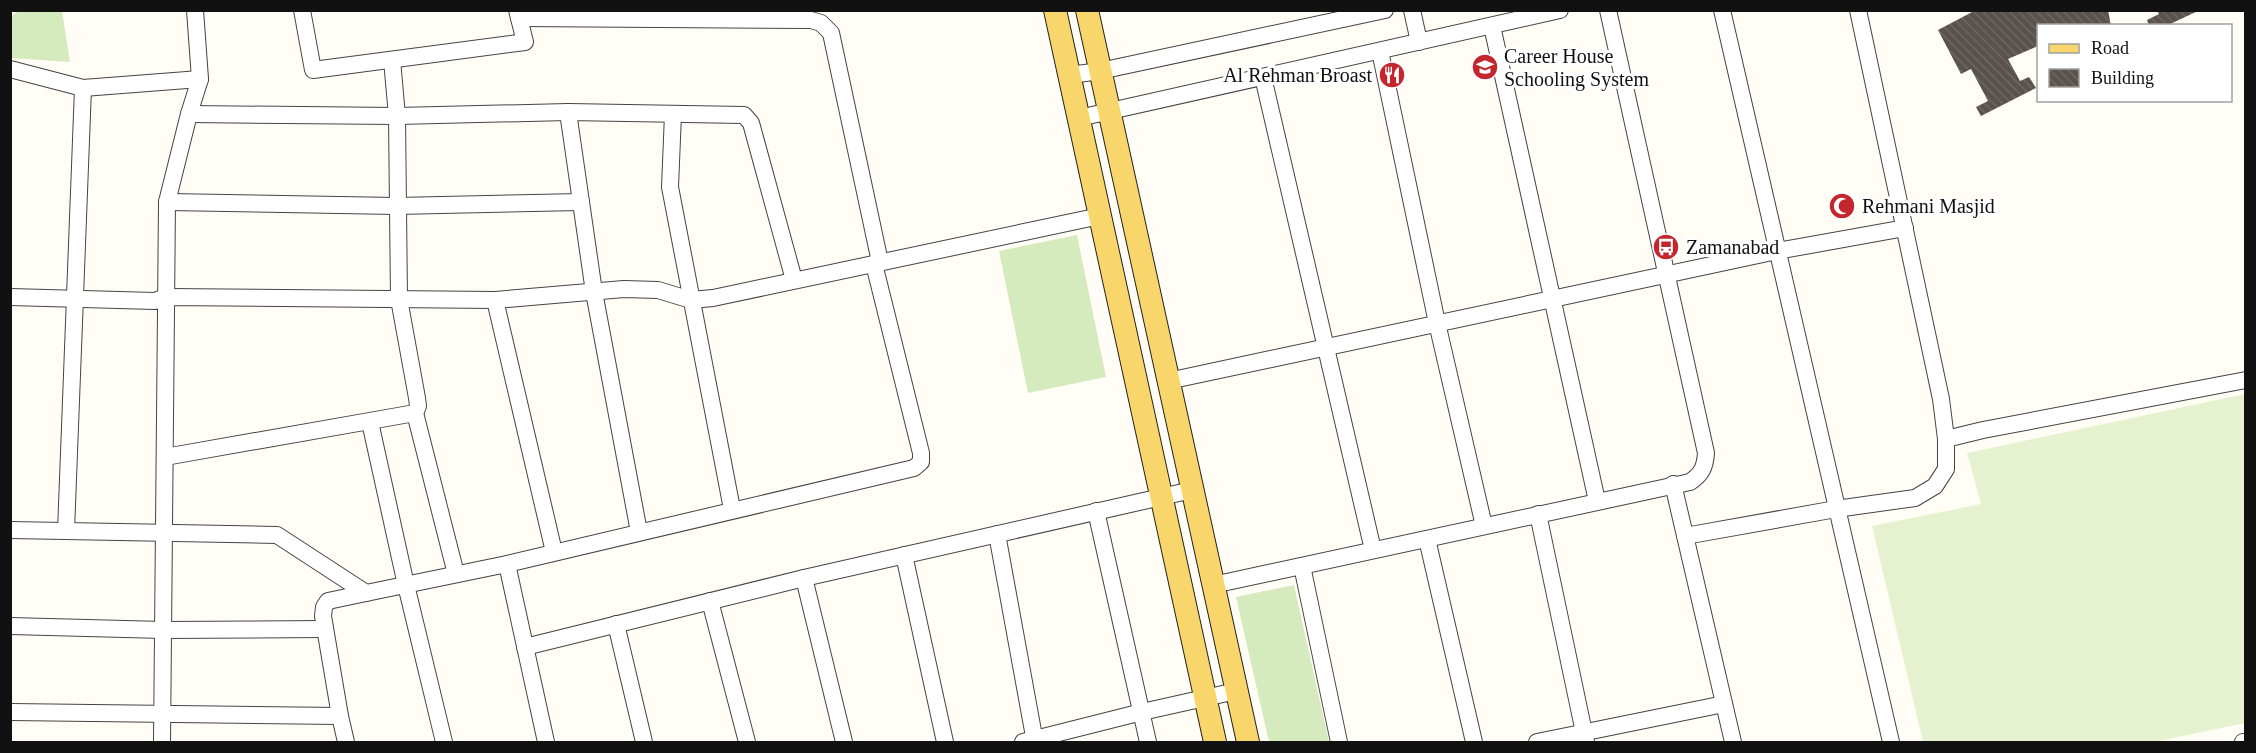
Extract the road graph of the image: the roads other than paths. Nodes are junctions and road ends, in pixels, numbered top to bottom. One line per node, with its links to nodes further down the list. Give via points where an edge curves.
1 (195, 10): 20 (street)
2 (302, 10): 15 (street, via 313,70)
3 (1055, 10): 18 (main road)
4 (1087, 10): 17 (main road)
5 (1385, 10): 17 (street)
6 (1412, 10): 13 (street)
7 (1560, 10): 12 (street)
8 (1608, 10): 35 (street)
9 (1722, 10): 33 (street)
10 (1858, 10): 32 (street)
11 (518, 14): 15 (street, via 525,42); 34 (street, via 811,21 827,28)
12 (1492, 26): 13 (street); 41 (street)
13 (1419, 42): 14 (street)
14 (1380, 51): 19 (street); 45 (street)
15 (392, 60): 26 (street)
16 (10, 69): 21 (street)
17 (1100, 70): 18 (street); 23 (main road)
18 (1070, 75): 27 (main road)
19 (1263, 77): 23 (street); 46 (street)
20 (200, 79): 21 (street); 24 (street)
21 (83, 88): 44 (street)
22 (568, 112): 25 (street); 26 (street); 29 (street)
23 (1108, 112): 27 (street); 48 (main road)
24 (189, 114): 26 (street); 28 (street)
25 (673, 114): 36 (street, via 748,117); 43 (street, via 669,187)
26 (397, 116): 30 (street)
27 (1079, 118): 31 (main road)
28 (167, 202): 30 (street); 39 (street)
29 (581, 202): 30 (street); 37 (street)
30 (396, 206): 40 (street)
31 (1100, 216): 34 (street); 55 (main road)
32 (1905, 228): 33 (street); 51 (street)
33 (1777, 250): 35 (street); 57 (street)
34 (877, 263): 36 (street); 58 (street, via 921,462 914,468)
35 (1667, 275): 41 (street); 53 (street, via 1706,453 1700,476)
36 (794, 280): 43 (street)
37 (594, 292): 42 (street); 43 (street, via 658,290); 64 (street)
38 (10, 297): 44 (street)
39 (166, 297): 40 (street); 44 (street, via 156,302); 52 (street)
40 (399, 299): 42 (street); 49 (street, via 417,398)
41 (1552, 299): 45 (street); 56 (street)
42 (495, 300): 70 (street)
43 (691, 300): 58 (street)
44 (75, 301): 63 (street)
45 (1437, 323): 46 (street); 61 (street)
46 (1325, 349): 48 (street); 69 (street)
47 (2246, 380): 51 (street)
48 (1168, 381): 54 (main road)
49 (415, 413): 50 (street); 74 (street)
50 (370, 422): 52 (street); 76 (street)
51 (1946, 439): 57 (street, via 1946,469 1935,486 1915,498)
52 (165, 457): 65 (street)
53 (1673, 484): 56 (street); 67 (street)
54 (1192, 490): 55 (street); 77 (main road)
55 (1162, 496): 59 (street); 86 (main road)
56 (1597, 501): 60 (street)
57 (1836, 508): 67 (street); 109 (street)
58 (732, 509): 64 (street)
59 (1096, 511): 66 (street); 89 (street)
60 (1538, 514): 61 (street); 92 (street)
61 (1484, 526): 68 (street)
62 (10, 530): 63 (street)
63 (66, 531): 65 (street)
64 (639, 532): 70 (street)
65 (164, 533): 78 (street, via 277,535); 83 (street)
66 (997, 534): 71 (street); 101 (street)
67 (1685, 536): 87 (street)
68 (1427, 538): 69 (street); 106 (street)
69 (1373, 550): 73 (street)
70 (554, 552): 72 (street)
71 (904, 555): 75 (street); 100 (street)
72 (507, 564): 74 (street); 84 (street)
73 (1302, 566): 77 (street); 105 (street)
74 (456, 574): 76 (street)
75 (804, 578): 79 (street); 99 (street)
76 (406, 585): 78 (street); 95 (street)
77 (1213, 585): 85 (main road)
78 (366, 592): 82 (street, via 328,601 324,607)
79 (710, 601): 80 (street); 98 (street)
80 (616, 624): 84 (street); 97 (street)
81 (10, 626): 83 (street)
82 (325, 629): 83 (street); 91 (street)
83 (163, 630): 90 (street)
84 (525, 647): 96 (street)
85 (1236, 691): 86 (street); 104 (main road)
86 (1204, 698): 89 (street); 103 (main road)
87 (1724, 704): 92 (street); 108 (street)
88 (10, 712): 90 (street)
89 (1142, 712): 101 (street); 102 (street)
90 (163, 714): 91 (street); 93 (street)
91 (340, 717): 94 (street)
92 (1585, 738): 107 (street)
93 (162, 742)
94 (346, 742)
95 (444, 742)
96 (546, 742)
97 (644, 742)
98 (747, 742)
99 (844, 742)
100 (945, 742)
101 (1031, 742)
102 (1148, 742)
103 (1215, 742)
104 (1248, 742)
105 (1339, 742)
106 (1474, 742)
107 (1537, 742)
108 (1733, 742)
109 (1891, 742)

